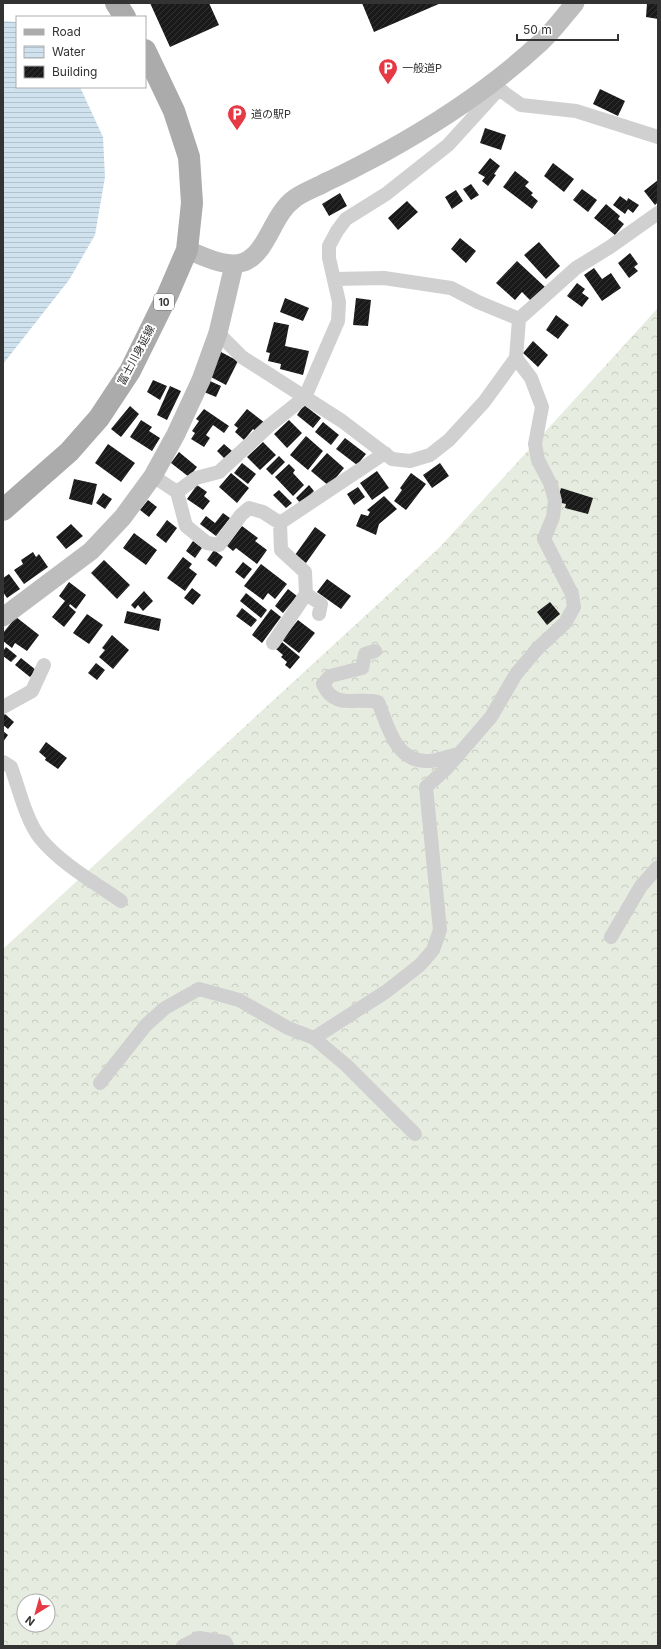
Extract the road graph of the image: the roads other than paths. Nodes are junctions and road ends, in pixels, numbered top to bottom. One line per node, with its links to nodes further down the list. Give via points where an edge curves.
1 (116, 3): 3 (main road)
2 (575, 3): 5 (street)
3 (124, 16)
4 (146, 52): 8 (main road, 富士川身延線 / 10, via 174,111 189,157 192,203)
5 (498, 85): 6 (street, via 521,105 576,111); 9 (street, via 405,141 295,198 285,206 256,254); 10 (street, via 448,145 386,194 346,219 336,231 329,246)
6 (658, 137)
7 (658, 213): 11 (street, via 576,268)
8 (186, 250): 9 (street); 18 (main road, 富士川身延線 / 10, via 168,294 130,371 99,418 70,452)
9 (234, 265): 12 (street)
10 (334, 279): 11 (street, via 384,278 451,288); 14 (street, via 339,302 338,321)
11 (519, 318): 13 (street)
12 (218, 333): 14 (street, via 242,357); 16 (street, via 180,428)
13 (516, 358): 15 (street, via 484,402 449,440 430,455 410,460 392,459); 27 (street, via 531,378 542,407 534,444 555,501 553,517 544,539 572,594 574,607 565,623 538,648 516,674 491,717)
14 (305, 397): 15 (street); 17 (street, via 219,472 196,478)
15 (384, 453): 19 (street)
16 (153, 476): 17 (street); 22 (street, via 123,517 91,551)
17 (177, 492): 19 (street, via 186,526 207,543 219,545 249,508 263,512)
18 (3, 510)
19 (280, 523): 20 (street, via 281,550 305,572)
20 (306, 594): 21 (street, via 321,604); 23 (street)
21 (319, 614)
22 (3, 617)
23 (273, 643)
24 (375, 650): 27 (street, via 365,654 362,668 330,676 323,684 326,692 342,701 378,702 398,749 410,758 426,761)
25 (44, 665): 26 (street, via 32,691)
26 (3, 708)
27 (459, 754): 32 (street, via 426,787 440,930 433,950 420,965 387,991)
28 (3, 762): 30 (street, via 11,767 40,838 61,858)
29 (658, 868): 31 (street, via 641,886)
30 (121, 901)
31 (611, 937)
32 (314, 1038): 33 (street, via 288,1028 239,1000 199,989 165,1008 146,1025); 34 (street, via 346,1065)
33 (100, 1083)
34 (415, 1134)
35 (182, 1646): 36 (street, via 199,1638 224,1642)
36 (227, 1646)

